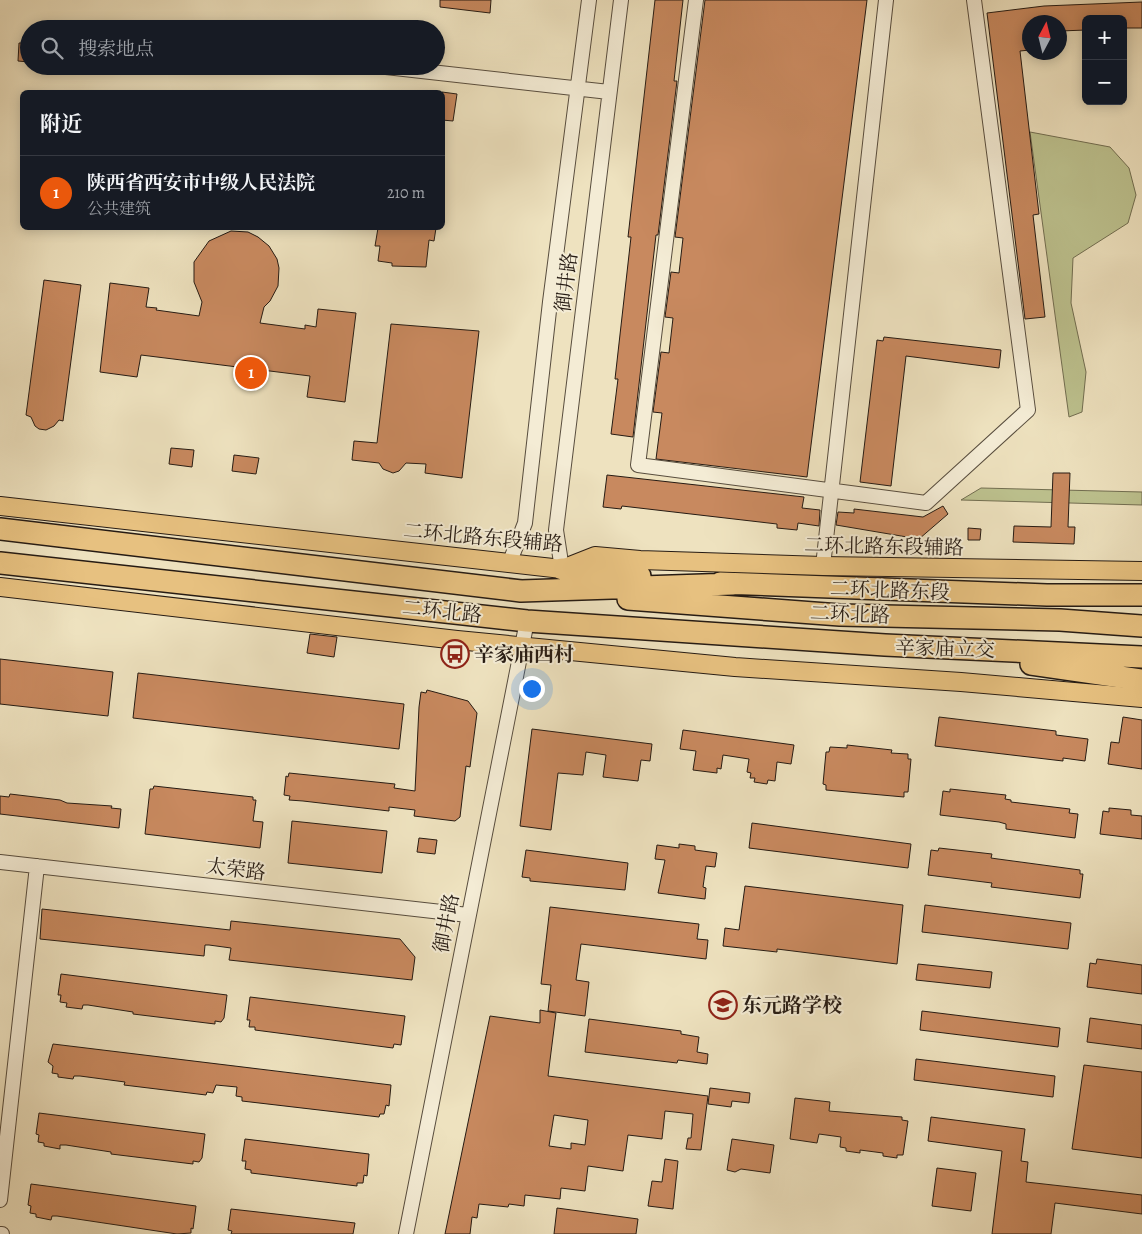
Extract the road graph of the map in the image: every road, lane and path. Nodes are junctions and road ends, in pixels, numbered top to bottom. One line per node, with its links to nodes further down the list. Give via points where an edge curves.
1 (589, 0): 7 (street, 御井路)
2 (620, 0): 8 (street, 御井路)
3 (696, 0): 9 (street, via 638,465)
4 (886, 0): 9 (street)
5 (974, 0): 9 (street, via 1028,410 926,503)
6 (445, 74): 7 (street)
7 (577, 89): 8 (street); 13 (street, 御井路, via 525,523)
8 (609, 92): 15 (street, 御井路, via 556,530)
9 (832, 491): 14 (street)
10 (0, 506): 13 (main road, 二环北路东段辅路)
11 (0, 529): 19 (highway, 二环北路)
12 (0, 563): 23 (highway, 二环北路)
13 (509, 564): 15 (main road, 二环北路东段辅路)
14 (823, 566): 15 (main road, 二环北路东段辅路, via 595,556); 16 (main road, 二环北路东段辅路)
15 (562, 568): 17 (highway)
16 (1142, 571)
17 (733, 584): 19 (highway, 二环北路); 21 (highway, 二环北路东段)
18 (0, 587): 26 (main road)
19 (521, 591): 24 (highway, 二环北路, via 840,615 1060,620)
20 (1142, 595): 21 (highway)
21 (1047, 596): 22 (highway)
22 (1142, 604)
23 (527, 621): 25 (highway, 二环北路); 26 (street, 御井路)
24 (1142, 626)
25 (885, 646): 27 (highway, 辛家庙立交); 28 (highway, 辛家庙立交)
26 (522, 647): 29 (main road, via 735,668); 32 (street, 御井路)
27 (1142, 657)
28 (1142, 680)
29 (1142, 698)
30 (0, 862): 31 (street, 太荣路)
31 (37, 866): 32 (street, 太荣路); 33 (street)
32 (468, 915): 34 (street, 御井路)
33 (0, 1200)
34 (406, 1234)

